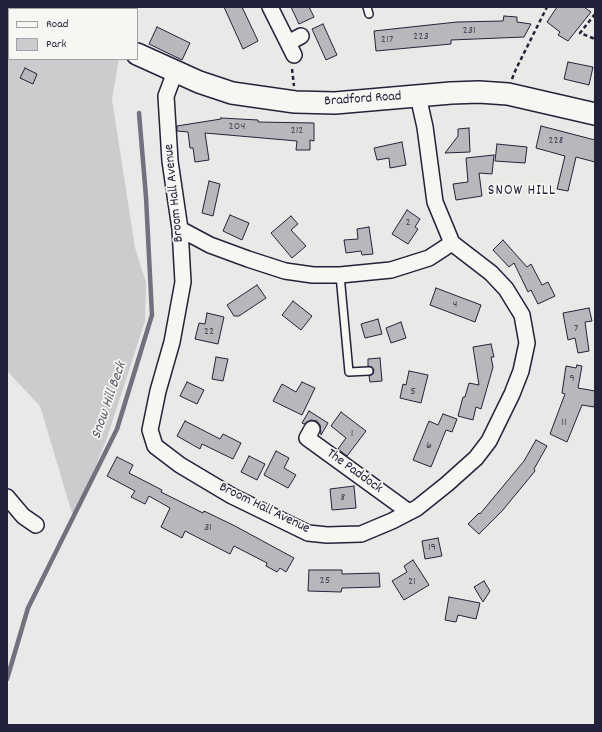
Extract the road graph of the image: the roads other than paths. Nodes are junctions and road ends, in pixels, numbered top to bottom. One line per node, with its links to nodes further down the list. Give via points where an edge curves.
1 (270, 7): 2 (street)
2 (294, 45)
3 (138, 54): 4 (street, Bradford Road)
4 (175, 72): 5 (street, Bradford Road, via 232,93 295,102 335,103); 7 (street, Broom Hall Avenue, via 166,96 170,161)
5 (418, 96): 6 (street, Bradford Road, via 479,92 508,94); 8 (street, via 425,127 435,202)
6 (595, 114)
7 (180, 229): 9 (street, via 210,245 285,271); 13 (street, Broom Hall Avenue, via 182,282 172,342 150,430 155,446 180,465 232,496 308,533 361,534)
8 (452, 243): 9 (street, via 429,258 391,270); 13 (street, Broom Hall Avenue, via 491,272 506,289 522,315 527,343 521,371 489,441 476,458)
9 (340, 275): 10 (lane, via 349,372)
10 (369, 371)
11 (312, 429): 13 (street, The Paddock, via 307,438)
12 (7, 498): 14 (street, via 23,516)
13 (410, 512)
14 (36, 524)

